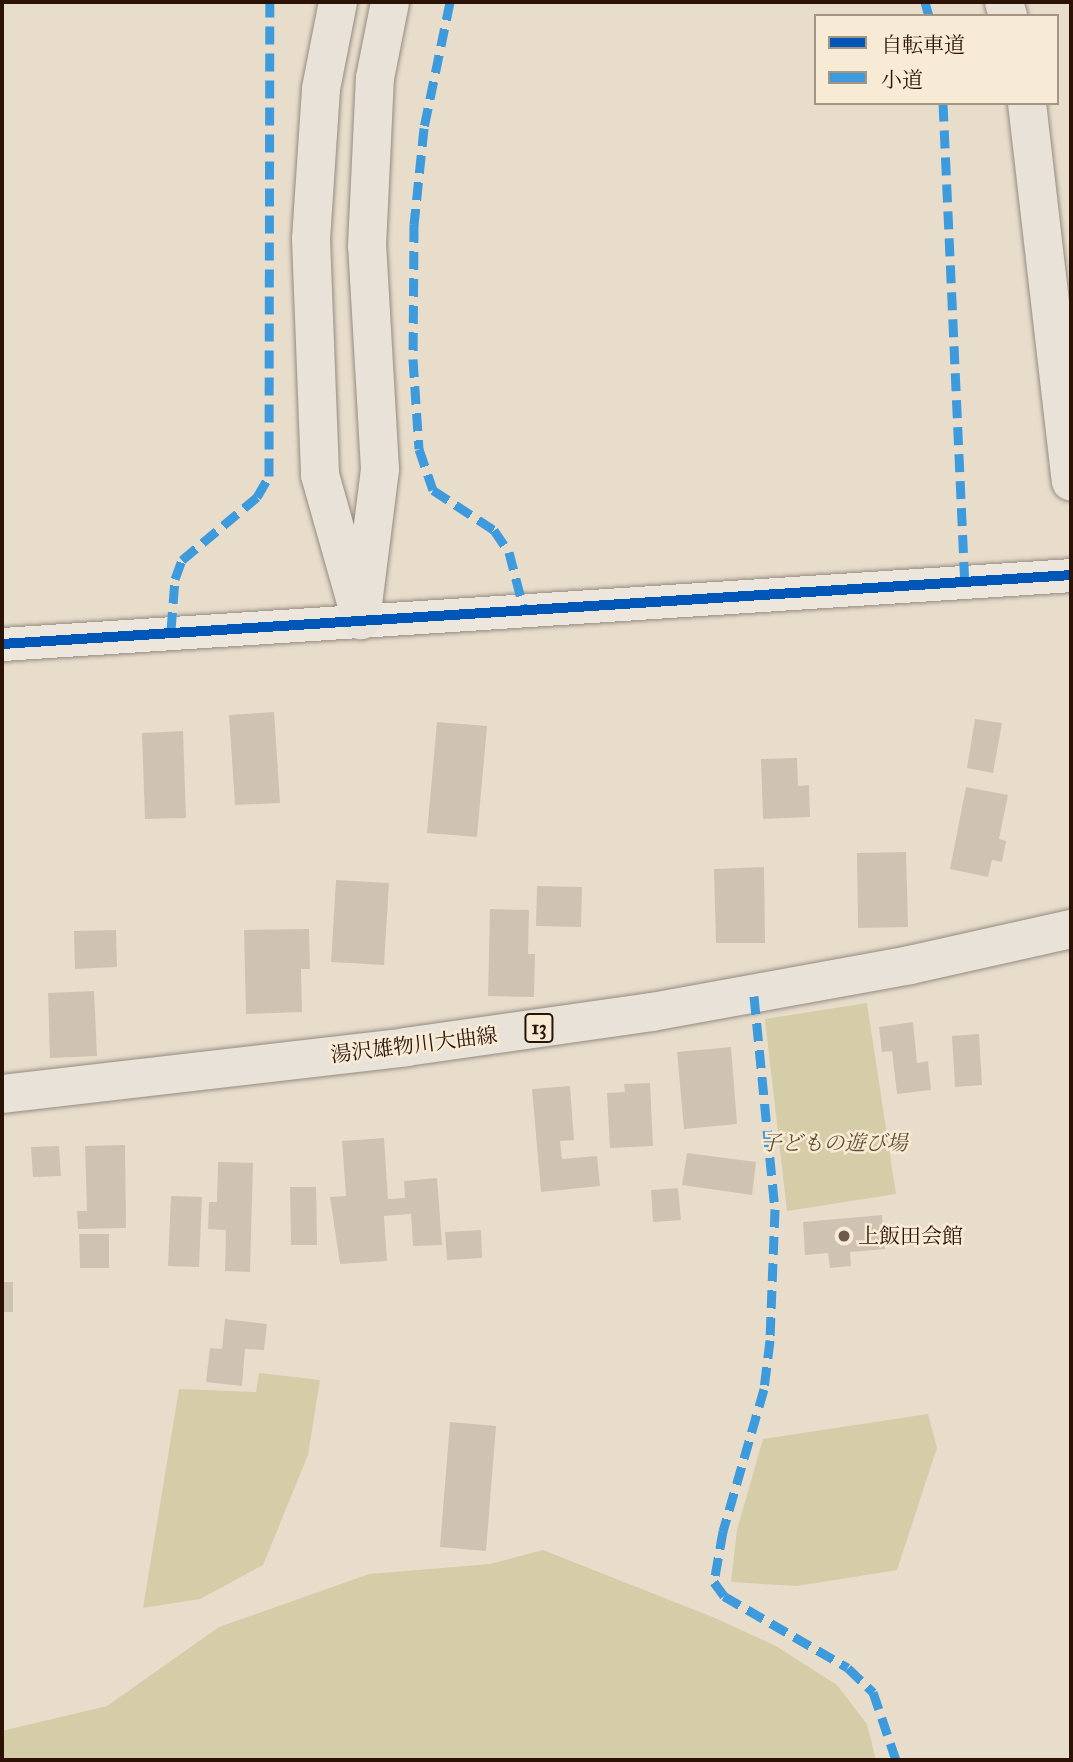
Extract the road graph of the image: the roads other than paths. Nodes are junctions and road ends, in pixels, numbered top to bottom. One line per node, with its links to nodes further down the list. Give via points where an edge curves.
1 (338, 2): 6 (main road, via 321,89 311,239 320,475)
2 (390, 2): 6 (main road, via 375,78 367,246 380,469)
3 (1027, 105): 4 (main road)
4 (1071, 479)
5 (1071, 575): 6 (street)
6 (361, 620): 7 (street)
7 (2, 644)
8 (1071, 929): 9 (main road, 湯沢雄物川大曲線 / 13, via 897,968 652,1012 406,1047)
9 (2, 1094)

